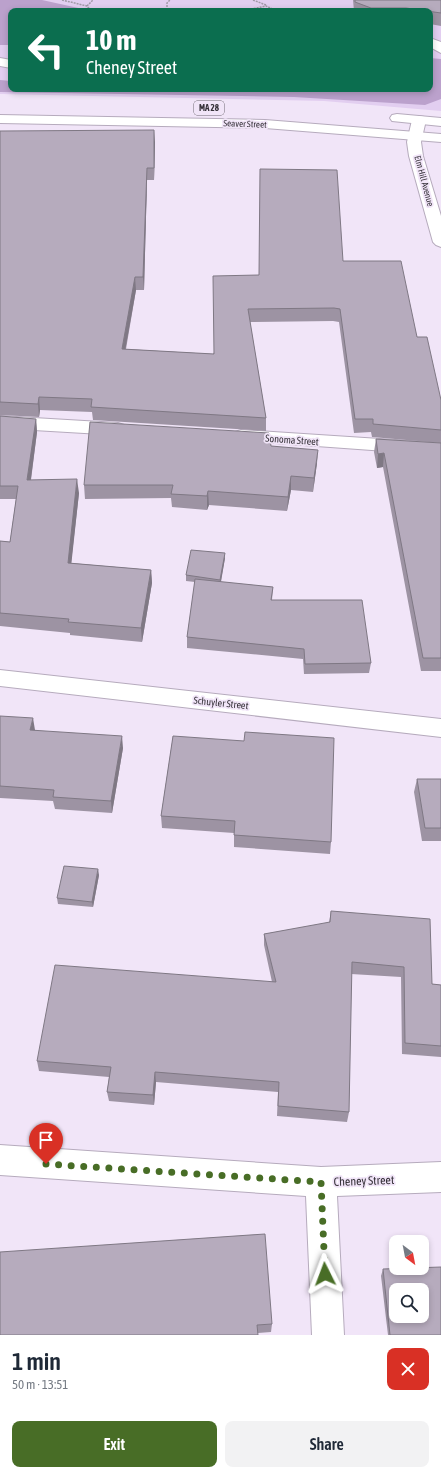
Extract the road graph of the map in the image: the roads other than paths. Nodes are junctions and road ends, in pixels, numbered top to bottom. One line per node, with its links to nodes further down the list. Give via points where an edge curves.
1 (433, 43): 2 (street)
2 (441, 49)
3 (0, 106): 4 (street)
4 (67, 107)
5 (384, 117): 7 (street)
6 (0, 119): 9 (street, Seaver Street / MA 28, via 257,124)
7 (418, 120): 8 (street); 9 (street, Elm Hill Avenue)
8 (441, 122)
9 (415, 135): 10 (street, Seaver Street / MA 28); 11 (street, Elm Hill Avenue, via 416,156)
10 (441, 138)
11 (441, 242)
12 (0, 422): 13 (street)
13 (136, 430)
14 (223, 435): 15 (street, Sonoma Street)
15 (441, 449)
16 (0, 678): 17 (street, Schuyler Street)
17 (441, 728)
18 (0, 1160): 20 (street, Cheney Street)
19 (441, 1177): 20 (street, Cheney Street)
20 (321, 1182): 21 (street)
21 (328, 1335)

